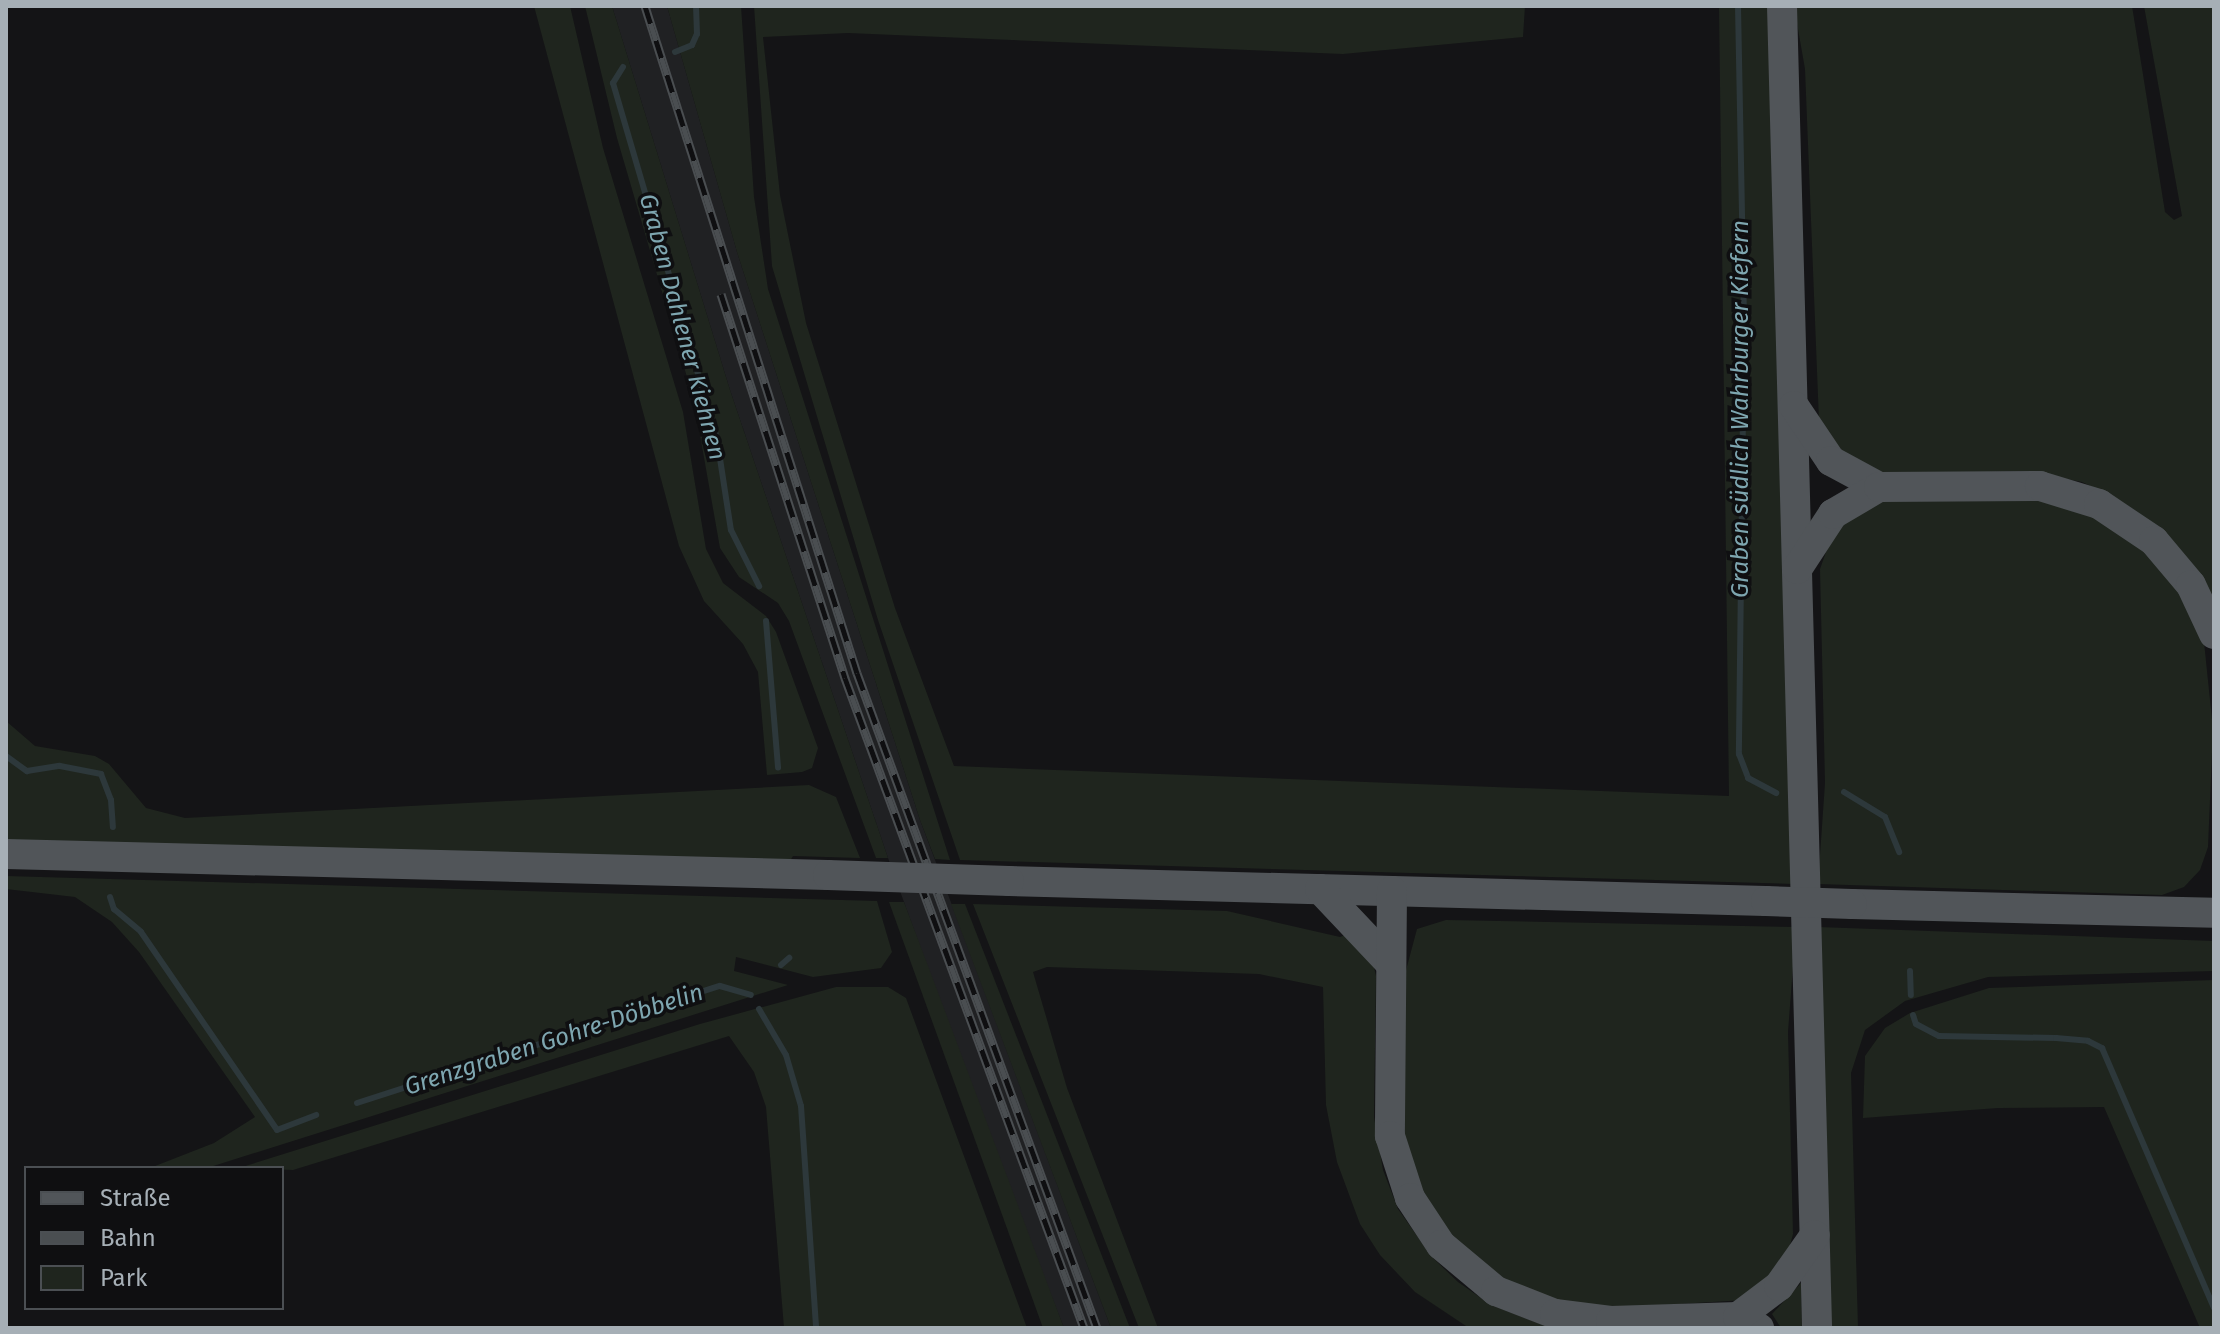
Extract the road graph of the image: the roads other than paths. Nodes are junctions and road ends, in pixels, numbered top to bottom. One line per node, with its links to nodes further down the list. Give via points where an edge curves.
1 (1782, 6): 2 (main road)
2 (1793, 404): 3 (main road, via 1831,461); 4 (main road)
3 (1879, 487): 4 (main road, via 1833,514); 5 (main road, via 2018,483 2086,498 2125,518 2161,548 2191,585)
4 (1797, 569): 11 (main road)
5 (2214, 634)
6 (6, 854): 7 (main road, bridge)
7 (1320, 889): 8 (main road); 10 (main road)
8 (1392, 891): 9 (main road, bridge); 10 (main road)
9 (2214, 913)
10 (1389, 962): 12 (main road, via 1392,1146 1415,1207 1449,1254 1496,1291 1555,1314 1611,1321)
11 (1815, 1235): 12 (main road); 13 (main road)
12 (1749, 1323)
13 (1817, 1328)

